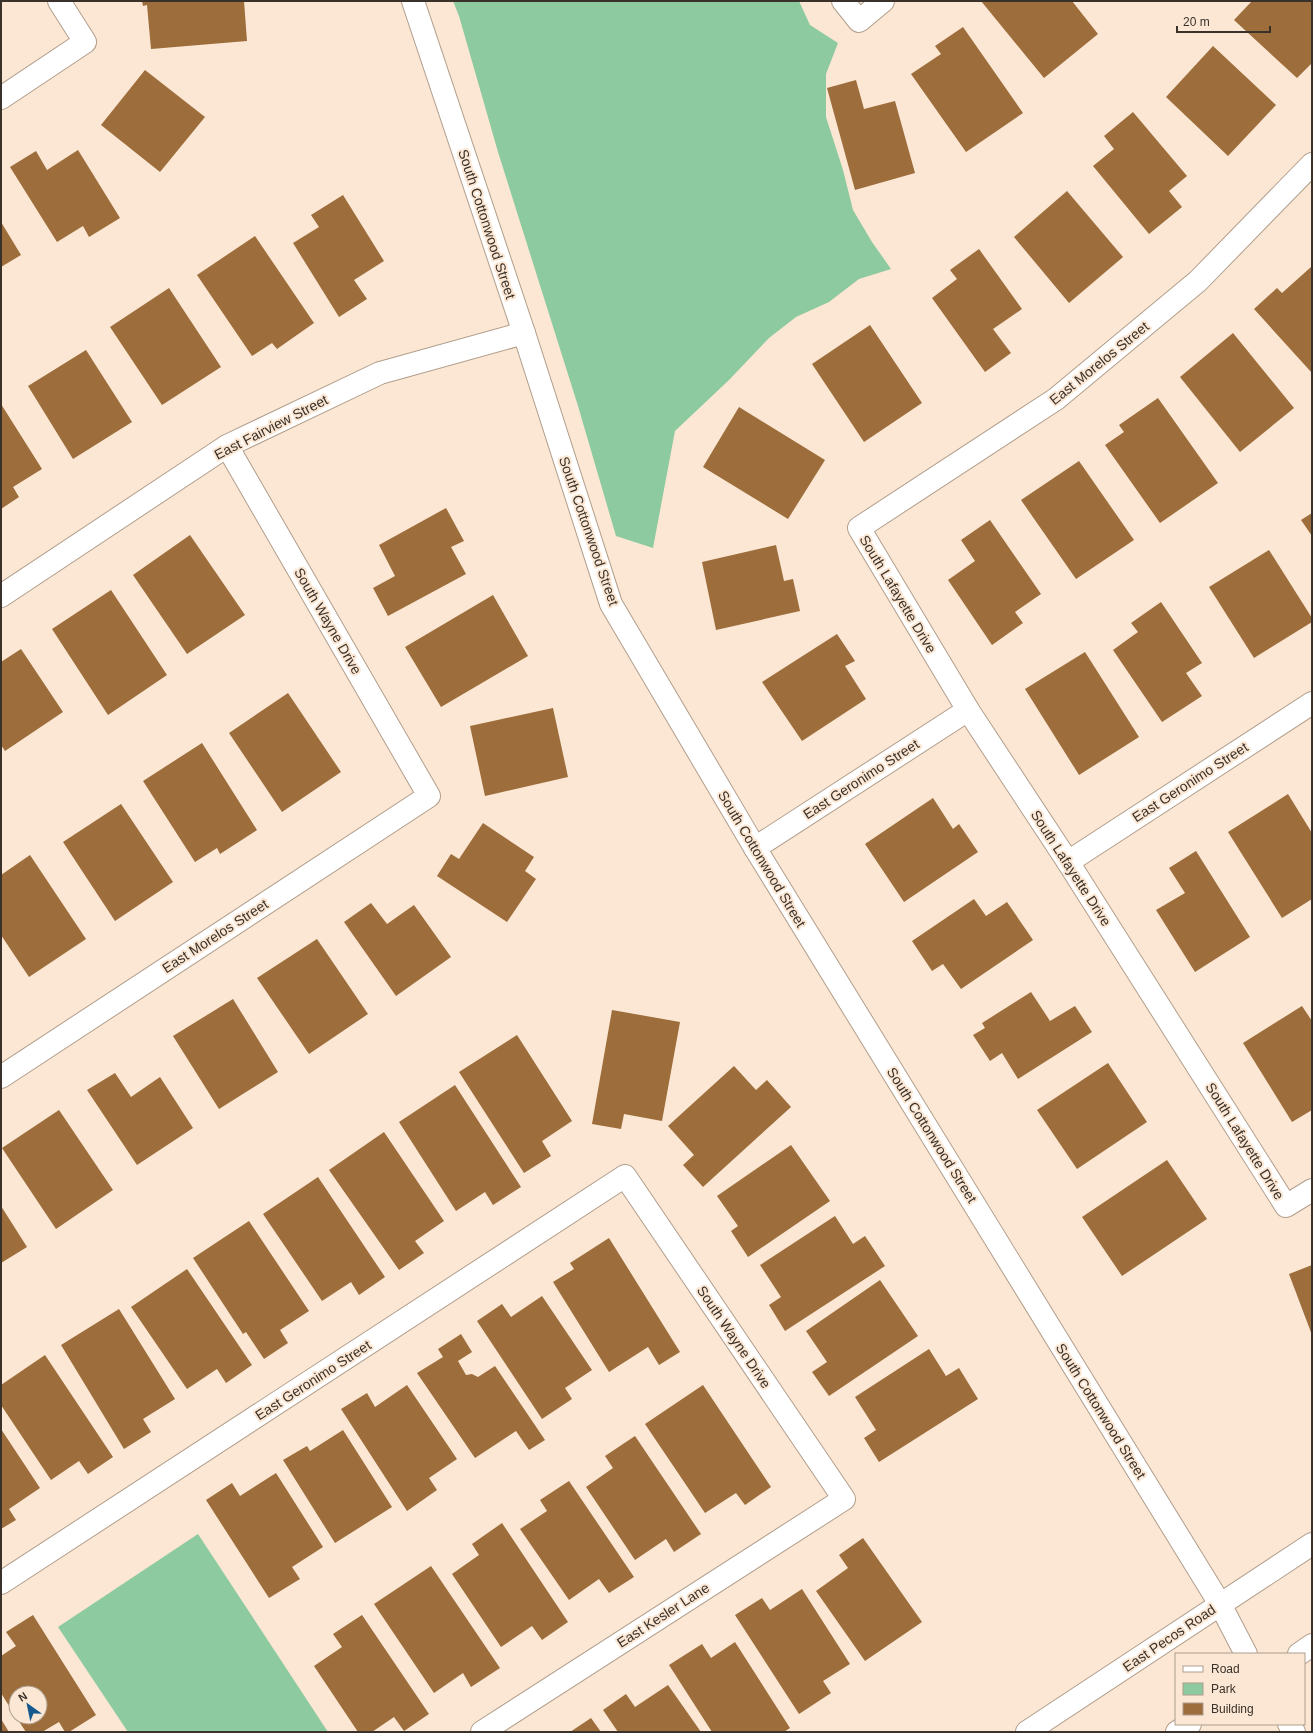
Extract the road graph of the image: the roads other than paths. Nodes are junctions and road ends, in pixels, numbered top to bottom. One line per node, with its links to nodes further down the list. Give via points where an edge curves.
1 (59, 1): 5 (street, via 85,42)
2 (413, 1): 7 (street, South Cottonwood Street)
3 (843, 1): 4 (street, via 859,21)
4 (883, 1)
5 (1, 98)
6 (1312, 164): 9 (street, East Morelos Street, via 1198,281 1056,399)
7 (524, 333): 8 (street, East Fairview Street, via 380,373); 14 (street, South Cottonwood Street, via 612,604)
8 (227, 446): 10 (street, East Fairview Street); 13 (street, South Wayne Drive)
9 (859, 528): 12 (street, South Lafayette Drive)
10 (1, 596)
11 (1312, 703): 15 (street, East Geronimo Street)
12 (968, 710): 14 (street, East Geronimo Street); 15 (street, South Lafayette Drive)
13 (429, 796): 16 (street, East Morelos Street)
14 (755, 848): 22 (street, South Cottonwood Street)
15 (1068, 862): 18 (street, South Lafayette Drive, via 1286,1206)
16 (1, 1077)
17 (625, 1176): 19 (street, South Wayne Drive); 21 (street, East Geronimo Street)
18 (1312, 1190)
19 (844, 1499): 27 (street, East Kesler Lane)
20 (1312, 1544): 22 (street, East Pecos Road)
21 (1, 1583)
22 (1220, 1604): 24 (street, South Cottonwood Street); 28 (street, East Pecos Road)
23 (1312, 1644): 25 (street)
24 (1245, 1653)
25 (1300, 1653)
26 (1188, 1725): 29 (street)
27 (482, 1732)
28 (1027, 1732)
29 (1177, 1732)

